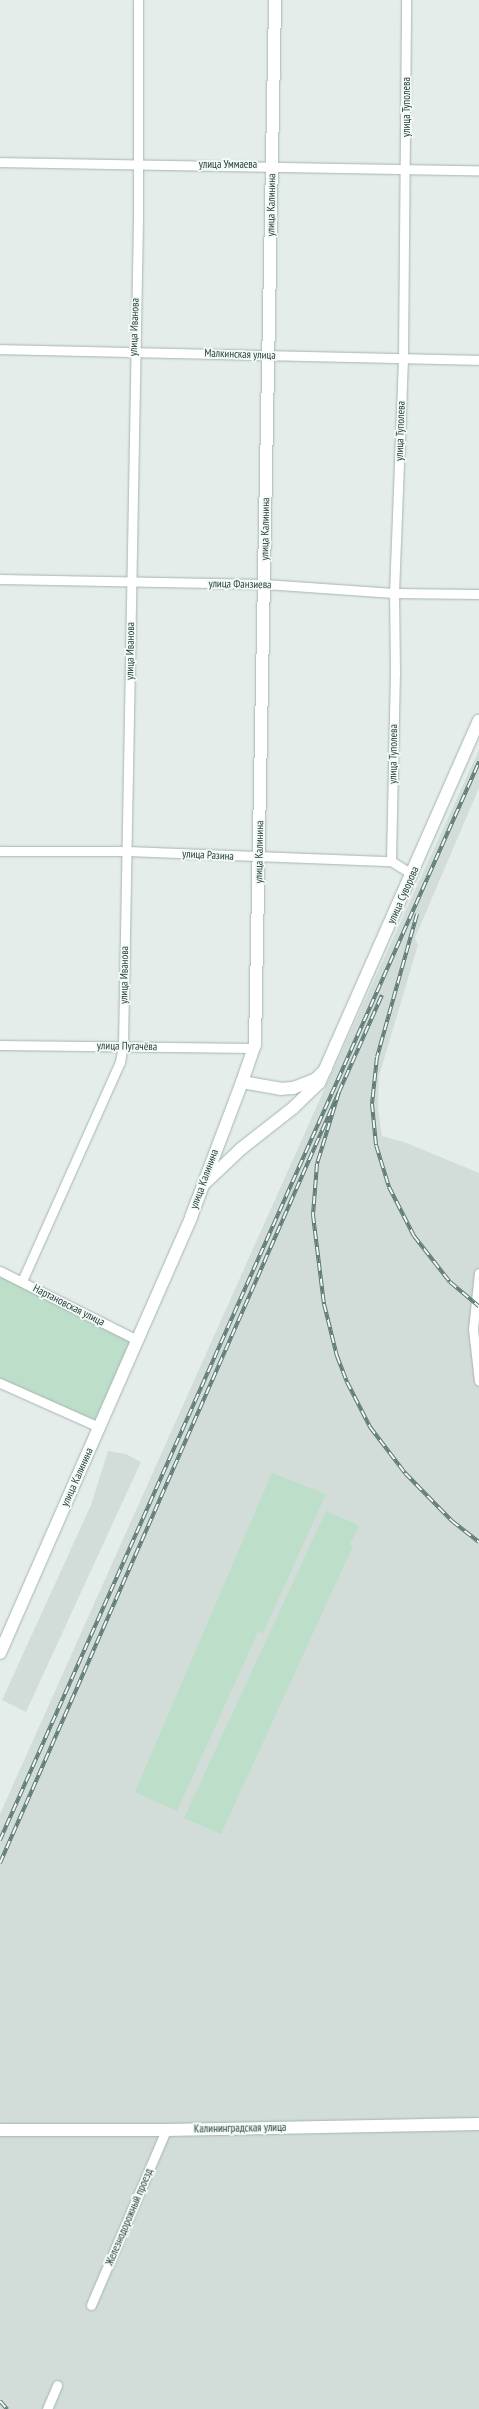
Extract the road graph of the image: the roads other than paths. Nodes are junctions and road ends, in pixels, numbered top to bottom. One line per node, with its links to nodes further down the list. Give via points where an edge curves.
1 (138, 0): 5 (street, улица Иванова)
2 (275, 0): 6 (street, улица Калинина)
3 (406, 0): 7 (street, улица Туполева)
4 (0, 162): 5 (street, улица Уммаева)
5 (137, 163): 6 (street, улица Уммаева); 10 (street, улица Иванова)
6 (272, 165): 7 (street, улица Уммаева); 11 (street, улица Калинина)
7 (406, 169): 8 (street, улица Уммаева); 12 (street, улица Туполева)
8 (479, 170)
9 (0, 349): 10 (street, Малкинская улица)
10 (134, 350): 11 (street, Малкинская улица); 15 (street, улица Иванова)
11 (268, 354): 12 (street, Малкинская улица); 16 (street, улица Калинина)
12 (403, 357): 13 (street, Малкинская улица); 17 (street, улица Туполева)
13 (479, 360)
14 (0, 579): 15 (street, улица Фанзиева)
15 (130, 582): 16 (street, улица Фанзиева); 21 (street, улица Иванова)
16 (264, 584): 17 (street, улица Фанзиева); 22 (street, улица Калинина)
17 (394, 593): 18 (street, улица Фанзиева); 23 (street, улица Туполева)
18 (479, 594)
19 (479, 721): 24 (street, улица Суворова)
20 (0, 851): 21 (street, улица Разина)
21 (127, 851): 22 (street, улица Разина); 26 (street, улица Иванова)
22 (259, 857): 23 (street, улица Разина); 27 (street, улица Калинина)
23 (391, 861): 24 (street)
24 (412, 874): 28 (street, улица Суворова)
25 (0, 1045): 26 (street, улица Пугачёва)
26 (123, 1045): 27 (street, улица Пугачёва); 33 (street, улица Иванова, via 120,1062)
27 (254, 1048): 29 (street, улица Калинина)
28 (326, 1069): 29 (street, via 316,1079 293,1088 280,1089); 30 (street, улица Суворова, via 314,1089 242,1148)
29 (242, 1082): 30 (street, улица Калинина)
30 (202, 1187): 34 (street, улица Калинина)
31 (0, 1271): 33 (street, Нартановская улица)
32 (479, 1273): 35 (street, via 473,1329)
33 (22, 1281): 34 (street, Нартановская улица)
34 (137, 1340): 37 (street, улица Калинина)
35 (479, 1381)
36 (0, 1383): 37 (street)
37 (99, 1427): 38 (street, улица Калинина)
38 (0, 1653)
39 (479, 2124): 41 (street, Калининградская улица)
40 (0, 2130): 41 (street, Калининградская улица)
41 (166, 2130): 42 (street, Железнодорожный проезд)
42 (91, 2305)
43 (57, 2386): 44 (street)
44 (48, 2409)

